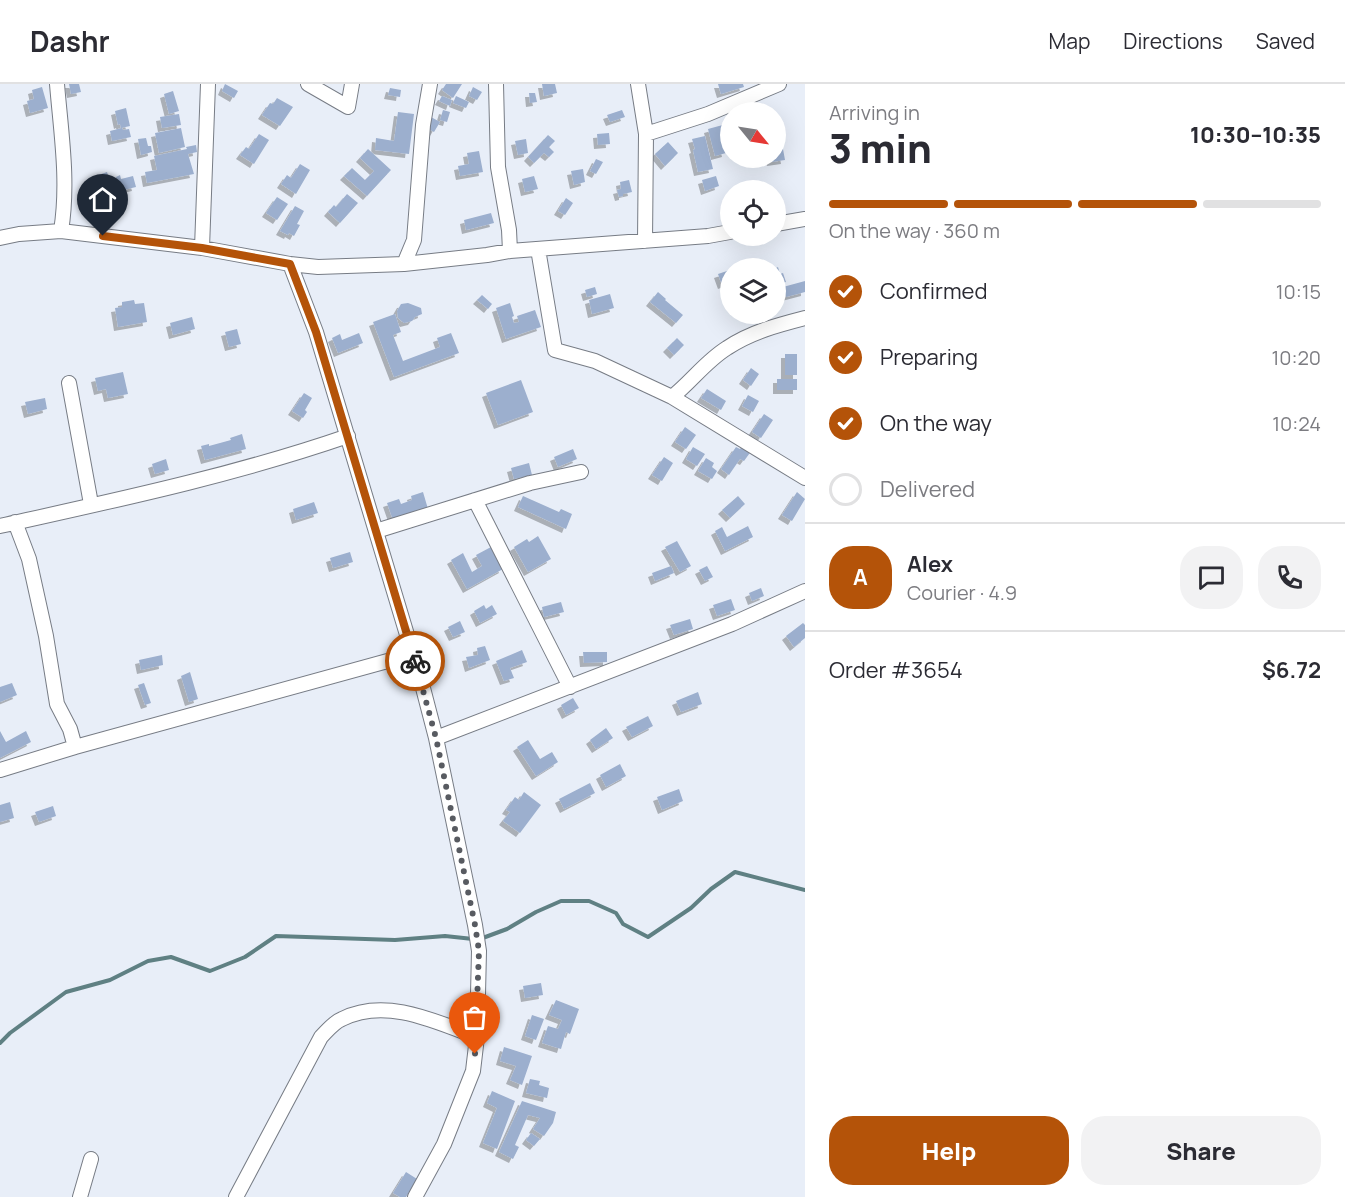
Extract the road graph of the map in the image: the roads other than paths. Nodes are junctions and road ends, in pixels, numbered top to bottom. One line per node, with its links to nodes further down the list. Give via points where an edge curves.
1 (57, 84): 12 (street, via 65,174)
2 (208, 84): 16 (street)
3 (308, 84): 4 (street, via 348,107)
4 (352, 84)
5 (430, 84): 20 (street, via 414,240)
6 (496, 84): 18 (street, via 498,167)
7 (638, 84): 9 (street)
8 (771, 86): 9 (street, via 708,114)
9 (646, 134): 15 (street)
10 (805, 219): 11 (street)
11 (786, 222)
12 (61, 231): 14 (street); 16 (street)
13 (720, 234): 15 (street)
14 (0, 238)
15 (645, 241): 17 (street)
16 (202, 248): 19 (street)
17 (538, 249): 18 (street); 23 (street, via 555,350 595,361)
18 (510, 251): 20 (street)
19 (290, 264): 20 (street); 24 (street)
20 (404, 264)
21 (805, 318): 23 (street, via 756,333 727,348)
22 (69, 383): 28 (street)
23 (672, 397): 26 (street)
24 (348, 436): 28 (street, via 229,472); 31 (street)
25 (581, 472): 27 (street)
26 (805, 478)
27 (475, 500): 31 (street); 34 (street)
28 (91, 504): 29 (street)
29 (15, 522): 30 (street); 36 (street, via 29,558 57,704)
30 (0, 525)
31 (376, 531): 33 (street)
32 (805, 591): 34 (street)
33 (413, 654): 35 (street); 36 (street)
34 (570, 687): 35 (street)
35 (436, 738): 38 (street, via 479,951)
36 (75, 747): 37 (street)
37 (0, 770)
38 (477, 1036): 41 (street, via 412,1013 358,1012 340,1019 321,1036); 42 (street, via 473,1071 444,1144)
39 (91, 1159): 40 (street)
40 (80, 1197)
41 (236, 1197)
42 (415, 1197)

